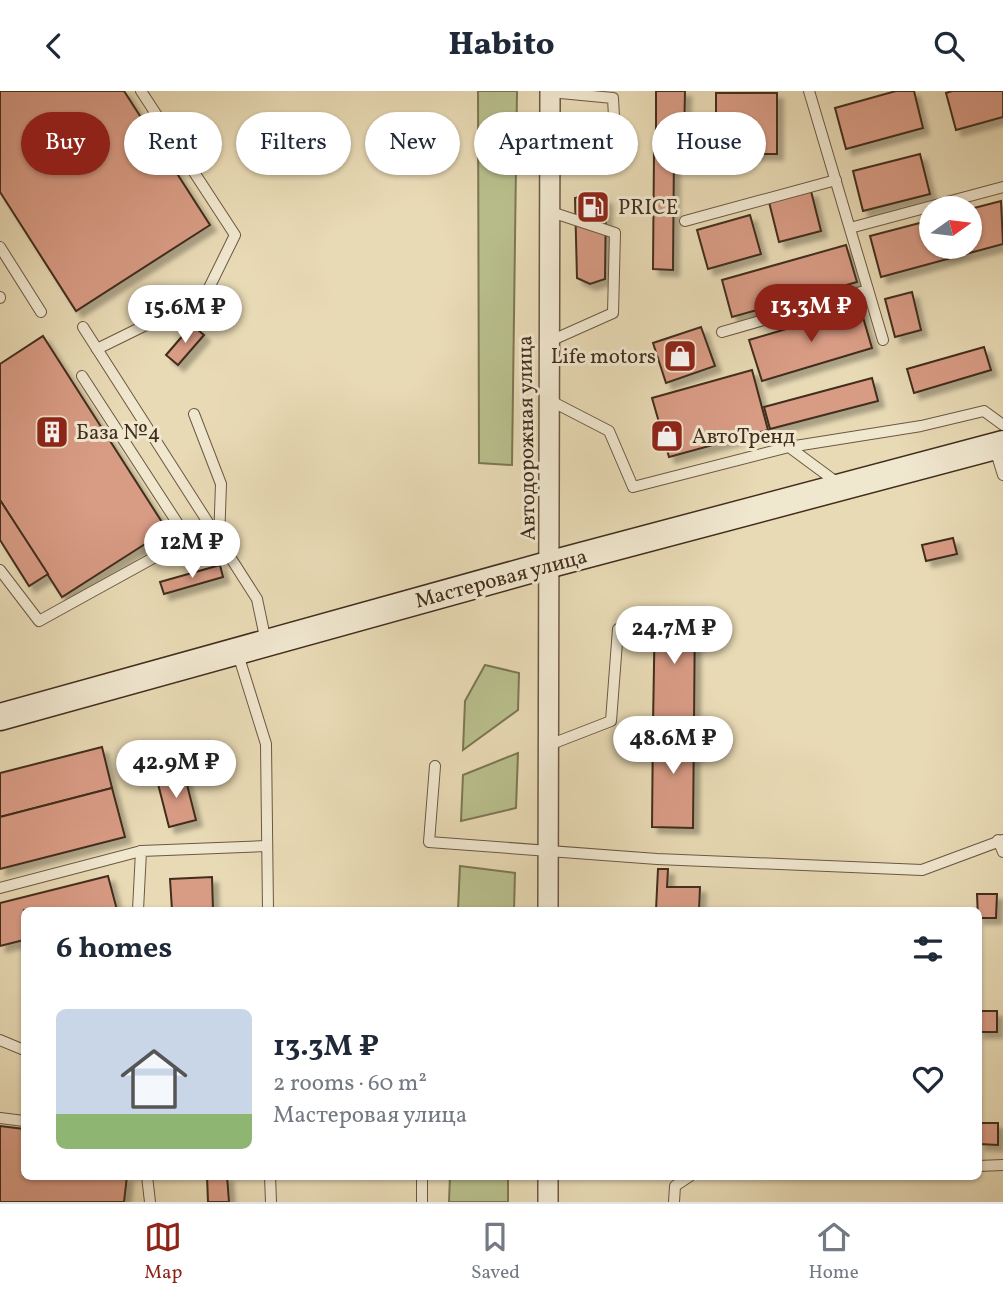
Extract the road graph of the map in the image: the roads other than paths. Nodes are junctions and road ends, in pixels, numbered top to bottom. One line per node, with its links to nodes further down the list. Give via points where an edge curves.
1 (141, 91): 17 (lane, via 235,235 205,296)
2 (810, 91): 5 (lane)
3 (550, 92): 4 (lane, via 613,97); 7 (street, Автодорожная улица)
4 (614, 112)
5 (836, 180): 8 (lane); 9 (lane)
6 (1003, 187): 9 (lane)
7 (548, 211): 16 (street, Автодорожная улица); 16 (lane, via 615,233 613,313)
8 (685, 221)
9 (850, 228): 11 (lane)
10 (0, 247): 12 (lane)
11 (868, 290): 14 (lane); 15 (lane)
12 (41, 312)
13 (83, 327): 17 (lane)
14 (722, 332)
15 (883, 340)
16 (548, 342): 19 (street, Автодорожная улица)
17 (97, 349): 25 (lane)
18 (82, 376): 26 (lane)
19 (548, 400): 22 (lane, via 609,431 633,487); 27 (street, Автодорожная улица)
20 (194, 414): 25 (lane, via 221,484)
21 (1000, 438): 22 (lane, via 984,411); 23 (lane); 24 (main road, Мастеровая улица)
22 (789, 447): 24 (lane)
23 (1003, 475)
24 (842, 487): 27 (main road, Мастеровая улица)
25 (219, 541): 26 (lane); 30 (lane, via 257,599)
26 (191, 544): 28 (lane, via 175,546 39,621)
27 (551, 564): 30 (main road, Мастеровая улица); 33 (street, Автодорожная улица)
28 (0, 570)
29 (618, 629): 33 (lane, via 611,721)
30 (266, 643): 31 (main road, Мастеровая улица)
31 (237, 651): 32 (main road, Мастеровая улица); 36 (lane, via 266,744)
32 (0, 717)
33 (549, 745): 37 (street, Автодорожная улица)
34 (435, 766): 37 (lane, via 429,842)
35 (1001, 840): 37 (lane, via 922,870 657,859); 39 (lane)
36 (267, 846): 38 (lane); 42 (lane)
37 (548, 849): 43 (street, Автодорожная улица)
38 (141, 851): 40 (lane); 41 (lane)
39 (1003, 852)
40 (0, 888)
41 (138, 907)
42 (268, 907)
43 (548, 907)
44 (0, 1040): 45 (lane)
45 (21, 1049)
46 (0, 1118): 47 (lane)
47 (21, 1121)
48 (982, 1165): 49 (lane)
49 (1003, 1165)
50 (147, 1180): 55 (lane)
51 (270, 1180): 56 (lane)
52 (422, 1180): 57 (lane)
53 (548, 1180): 58 (street)
54 (676, 1181): 59 (lane)
55 (150, 1202)
56 (271, 1202)
57 (422, 1202)
58 (548, 1202)
59 (674, 1202)

